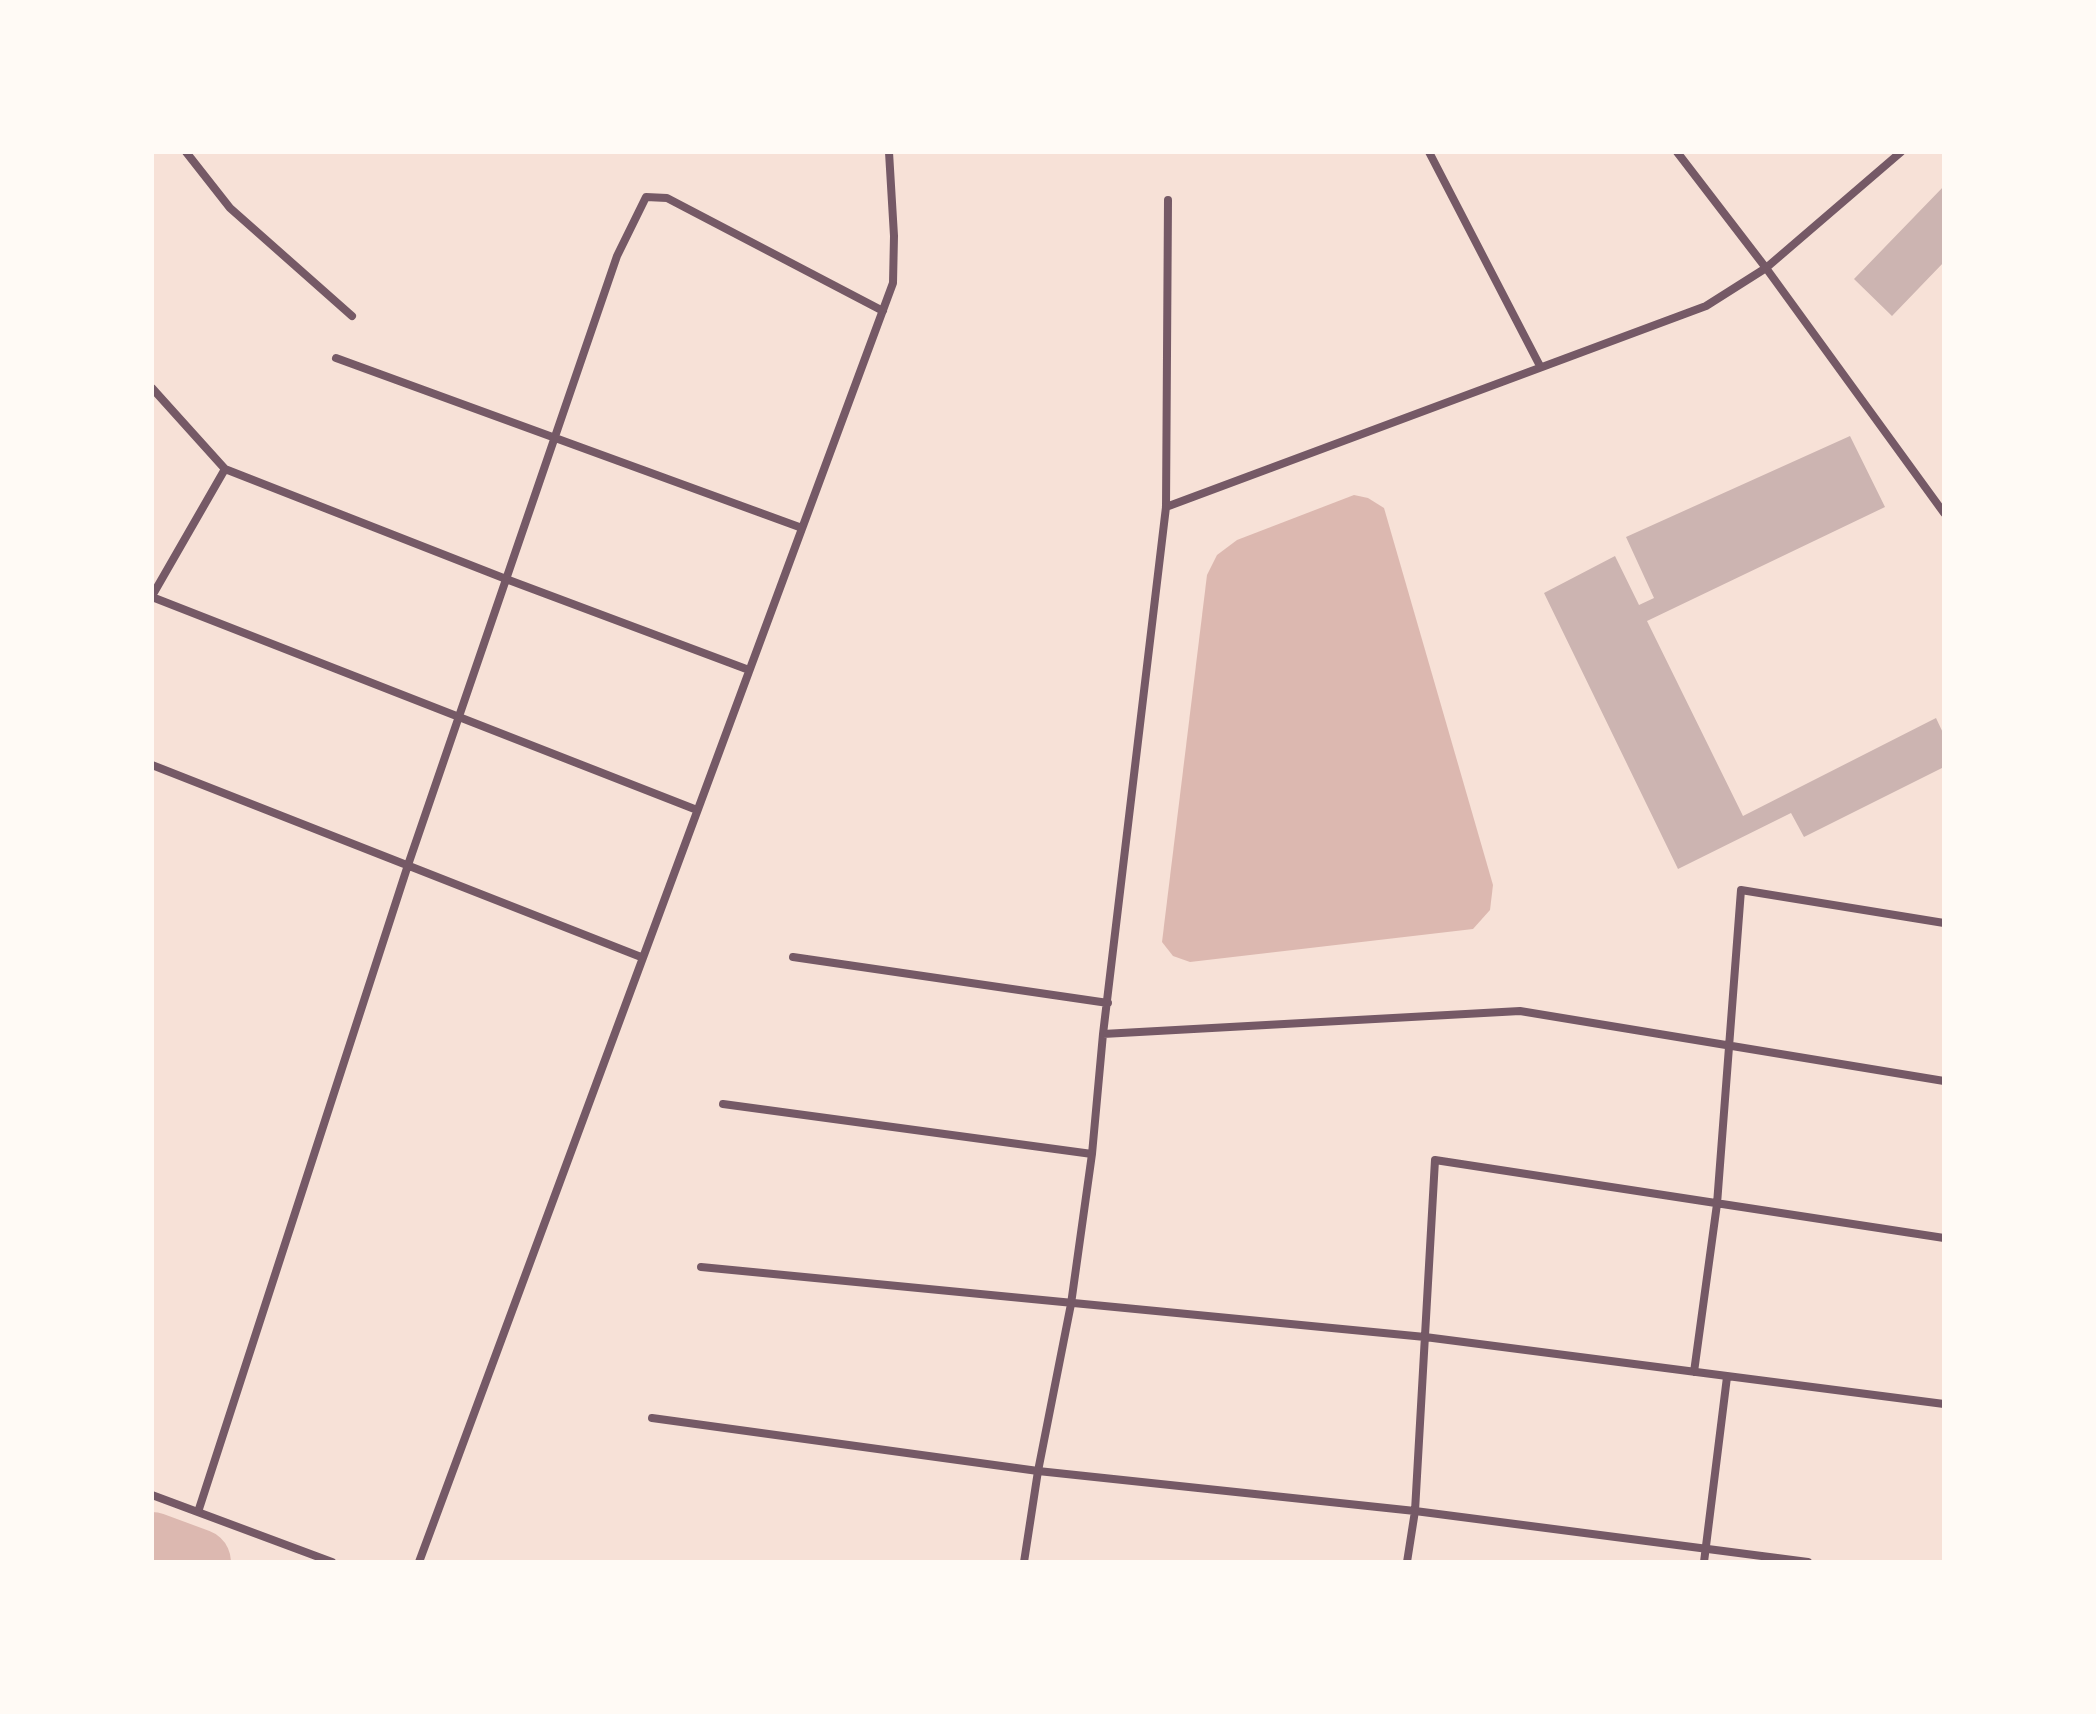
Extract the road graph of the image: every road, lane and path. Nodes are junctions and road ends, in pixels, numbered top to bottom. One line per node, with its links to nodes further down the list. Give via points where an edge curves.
1 (186, 152): 9 (street, via 230,208)
2 (889, 152): 8 (street, via 893,283)
3 (1429, 152): 11 (street)
4 (1677, 152): 7 (street)
5 (1901, 152): 7 (street)
6 (1168, 200): 15 (street)
7 (1766, 268): 11 (street, via 1706,306); 16 (street)
8 (883, 311): 13 (street, via 667,198 646,197 617,256); 17 (street)
9 (352, 316)
10 (336, 358): 13 (street)
11 (1540, 366): 15 (street)
12 (152, 388): 14 (street)
13 (555, 437): 17 (street); 18 (street)
14 (225, 469): 18 (street); 19 (street)
15 (1166, 507): 28 (street)
16 (1944, 513)
17 (802, 528): 20 (street)
18 (506, 579): 20 (street); 21 (street)
19 (152, 596): 21 (street)
20 (749, 670): 23 (street)
21 (459, 718): 23 (street); 24 (street)
22 (152, 765): 24 (street)
23 (697, 810): 26 (street)
24 (408, 865): 26 (street); 46 (street)
25 (1944, 923): 30 (street, via 1741,890)
26 (641, 957): 49 (street)
27 (793, 957): 28 (street)
28 (1108, 1003): 29 (street)
29 (1103, 1034): 30 (street, via 1520,1011); 33 (street)
30 (1729, 1048): 31 (street); 34 (street)
31 (1944, 1081)
32 (723, 1104): 33 (street)
33 (1092, 1154): 37 (street)
34 (1717, 1204): 35 (street); 38 (street, via 1435,1160); 39 (street)
35 (1944, 1238)
36 (701, 1267): 37 (street)
37 (1071, 1304): 38 (street); 43 (street)
38 (1425, 1337): 39 (street); 45 (street)
39 (1694, 1372): 40 (street)
40 (1727, 1377): 41 (street); 47 (street)
41 (1944, 1404)
42 (652, 1418): 43 (street)
43 (1038, 1471): 45 (street); 50 (street)
44 (152, 1495): 46 (street)
45 (1415, 1511): 47 (street); 51 (street)
46 (198, 1512): 48 (street)
47 (1706, 1547): 52 (street); 53 (street)
48 (332, 1562)
49 (419, 1562)
50 (1024, 1562)
51 (1407, 1562)
52 (1704, 1562)
53 (1808, 1562)

